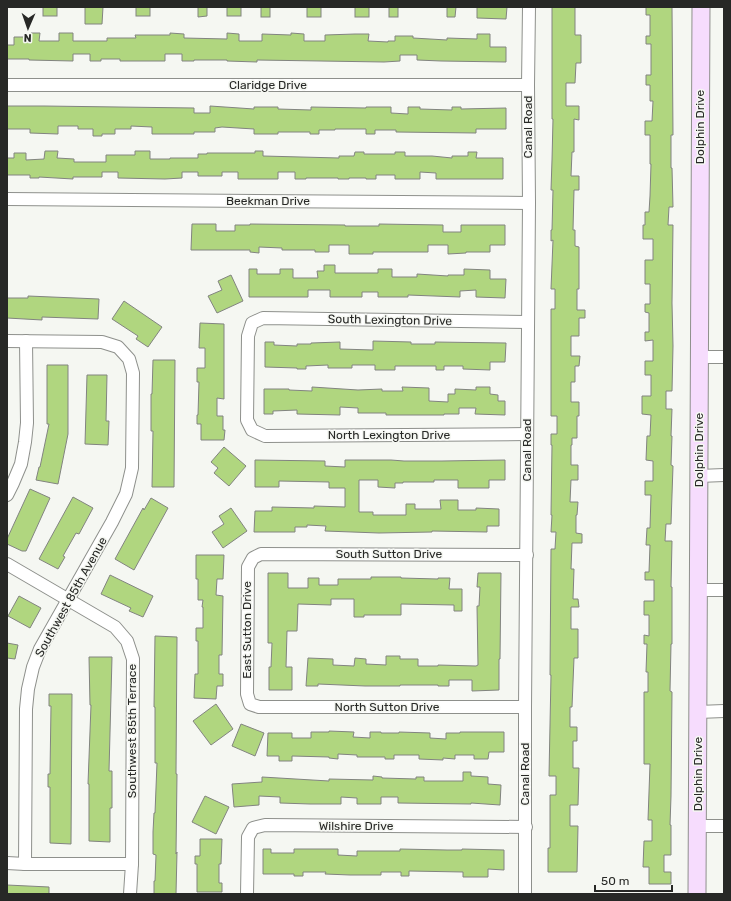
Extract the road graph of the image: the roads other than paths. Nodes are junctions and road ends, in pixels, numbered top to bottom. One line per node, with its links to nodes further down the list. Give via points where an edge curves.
1 (529, 7): 3 (street, Canal Road)
2 (701, 7): 10 (street, Dolphin Drive)
3 (528, 84): 4 (street, Claridge Drive); 6 (street, Canal Road)
4 (7, 85)
5 (7, 199): 6 (street, Beekman Drive)
6 (529, 203): 7 (street, Canal Road)
7 (528, 322): 12 (street, South Lexington Drive, via 263,318 252,323 248,336 247,420); 13 (street, Canal Road)
8 (7, 341): 9 (street)
9 (26, 341): 16 (street, via 25,442 21,464); 22 (street, Southwest 85th Avenue, via 102,342 118,347 129,359 133,373 132,468 126,494)
10 (699, 357): 11 (street); 15 (street, Dolphin Drive)
11 (724, 357)
12 (252, 430): 13 (street, North Lexington Drive, via 265,436)
13 (527, 434): 17 (street, Canal Road)
14 (724, 475): 15 (street)
15 (698, 476): 20 (street, Dolphin Drive)
16 (7, 494)
17 (527, 555): 18 (street, South Sutton Drive, via 261,554); 24 (street, Canal Road)
18 (253, 558): 23 (street, East Sutton Drive, via 248,566 247,694)
19 (7, 564): 22 (street, Southwest 85th Terrace)
20 (698, 590): 21 (street); 26 (street, Dolphin Drive)
21 (724, 590)
22 (68, 599): 31 (street, Southwest 85th Avenue, via 40,649 32,668 28,689); 32 (street, Southwest 85th Terrace, via 115,627 127,641 133,659)
23 (250, 704): 24 (street, North Sutton Drive, via 259,707)
24 (525, 707): 29 (street, Canal Road)
25 (724, 711): 26 (street)
26 (698, 712): 27 (street, Dolphin Drive)
27 (698, 826): 28 (street); 36 (street, Dolphin Drive)
28 (724, 826)
29 (526, 827): 34 (street, Wilshire Drive, via 265,825 253,828 248,837); 35 (street, Canal Road)
30 (7, 863): 31 (street)
31 (25, 864): 32 (street)
32 (132, 864): 33 (street, Southwest 85th Terrace)
33 (130, 894)
34 (247, 894)
35 (525, 894)
36 (697, 894)

